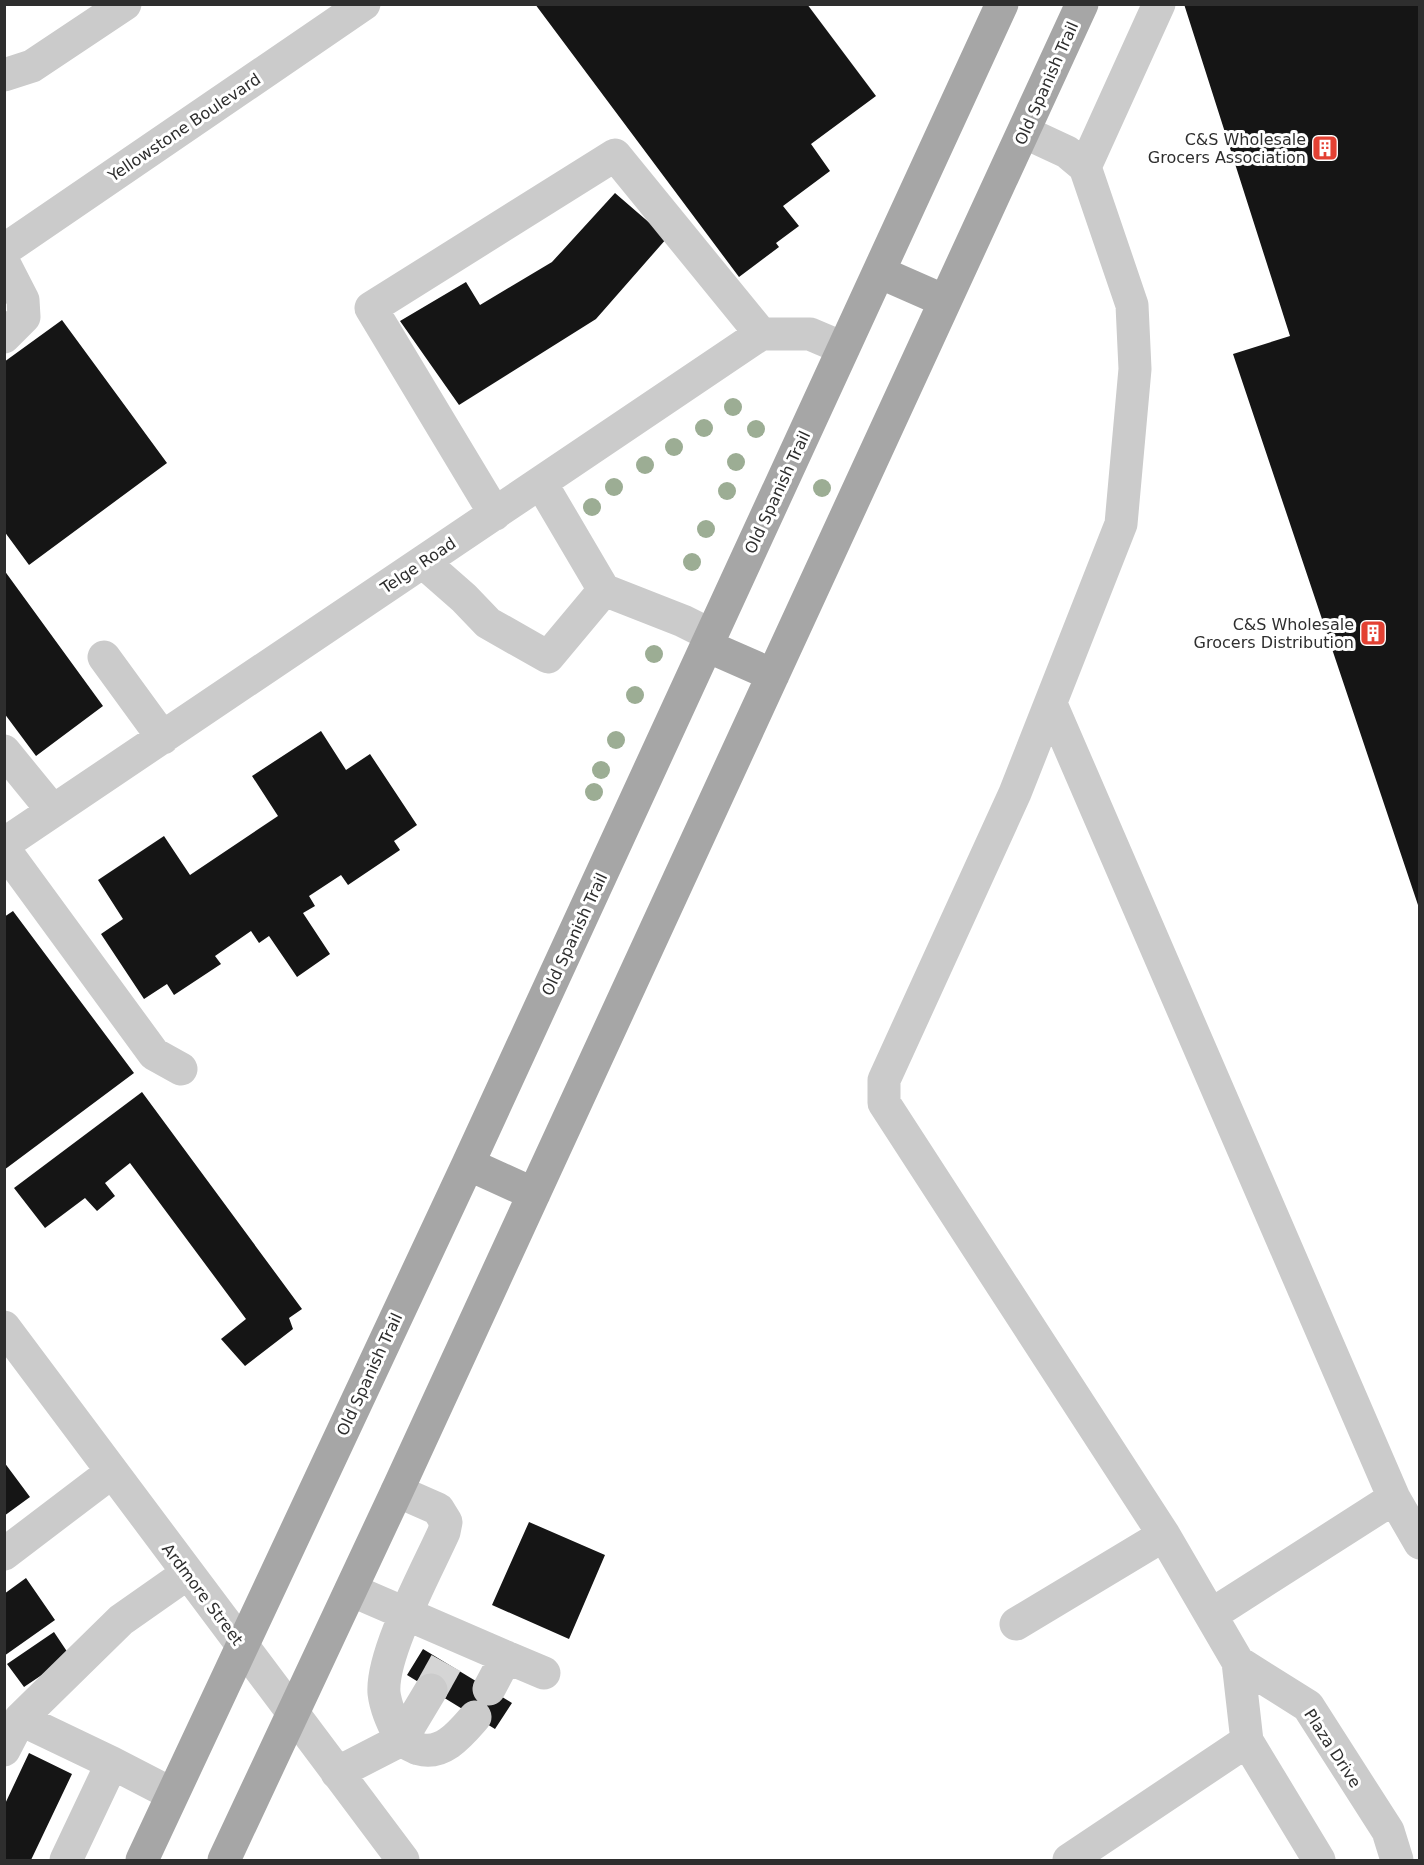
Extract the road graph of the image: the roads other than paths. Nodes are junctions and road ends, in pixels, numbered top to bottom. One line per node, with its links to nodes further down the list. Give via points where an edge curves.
1 (124, 4): 6 (street, via 32,66)
2 (364, 4): 9 (street, Yellowstone Boulevard)
3 (1002, 4): 11 (main road, Old Spanish Trail)
4 (1082, 4): 7 (main road, Old Spanish Trail)
5 (1159, 4): 8 (street)
6 (4, 75)
7 (1024, 132): 8 (street, via 1067,152); 12 (main road, Old Spanish Trail)
8 (1085, 167): 23 (street, Plaza Drive, via 1132,305 1135,369 1121,524)
9 (4, 250)
10 (4, 262): 14 (street, via 24,300 24,317)
11 (879, 272): 12 (main road); 15 (main road, Old Spanish Trail)
12 (945, 301): 22 (main road, Old Spanish Trail)
13 (761, 334): 15 (street, via 810,334); 16 (street, Telge Road); 17 (street, via 615,155 371,308)
14 (4, 337)
15 (843, 348): 20 (main road, Old Spanish Trail)
16 (541, 483): 17 (street, Telge Road); 19 (street)
17 (495, 514): 18 (street, Telge Road)
18 (423, 562): 19 (street, via 488,623 548,657); 24 (street, Telge Road)
19 (604, 590): 20 (street, via 683,621)
20 (709, 640): 22 (main road); 30 (main road, Old Spanish Trail)
21 (104, 657): 24 (street)
22 (773, 675): 31 (main road, Old Spanish Trail)
23 (1051, 704): 35 (street); 36 (street, Plaza Drive, via 1015,793 884,1080 884,1103)
24 (163, 738): 26 (street, Telge Road)
25 (4, 751): 26 (street)
26 (53, 811): 27 (street, Telge Road)
27 (4, 844)
28 (4, 849): 29 (street, via 154,1054)
29 (181, 1069)
30 (468, 1164): 31 (main road); 44 (main road, Old Spanish Trail)
31 (534, 1194): 34 (main road, Old Spanish Trail)
32 (4, 1327): 33 (street, Ardmore Street)
33 (112, 1472): 38 (street); 39 (street, Ardmore Street)
34 (397, 1491): 40 (main road, Old Spanish Trail); 41 (street, via 438,1509 446,1522)
35 (1394, 1498): 37 (street); 42 (street)
36 (1164, 1535): 42 (street, Plaza Drive); 43 (street)
37 (1419, 1543)
38 (4, 1554)
39 (188, 1573): 44 (street, Ardmore Street); 50 (street, via 121,1620)
40 (351, 1590): 41 (street); 49 (main road, Old Spanish Trail)
41 (406, 1614): 47 (street); 51 (street, via 386,1665 384,1691 387,1711)
42 (1211, 1615): 46 (street, Plaza Drive)
43 (1016, 1624)
44 (242, 1646): 49 (street, Ardmore Street); 56 (main road, Old Spanish Trail)
45 (506, 1657): 47 (street); 48 (street); 51 (street, via 459,1736 441,1749 420,1750)
46 (1238, 1662): 52 (street, Plaza Drive); 63 (street, Plaza Drive, via 1308,1706 1388,1831)
47 (446, 1664): 51 (street)
48 (544, 1673)
49 (292, 1715): 55 (street, Ardmore Street); 60 (main road, Old Spanish Trail)
50 (20, 1719): 53 (street); 54 (street)
51 (401, 1740): 55 (street)
52 (1246, 1741): 61 (street); 62 (street, Plaza Drive)
53 (4, 1750)
54 (112, 1763): 56 (street); 58 (street)
55 (337, 1773): 57 (street, Ardmore Street)
56 (172, 1794): 59 (main road, Old Spanish Trail)
57 (393, 1857)
58 (66, 1860)
59 (142, 1860)
60 (224, 1860)
61 (1069, 1860)
62 (1319, 1860)
63 (1397, 1860)

